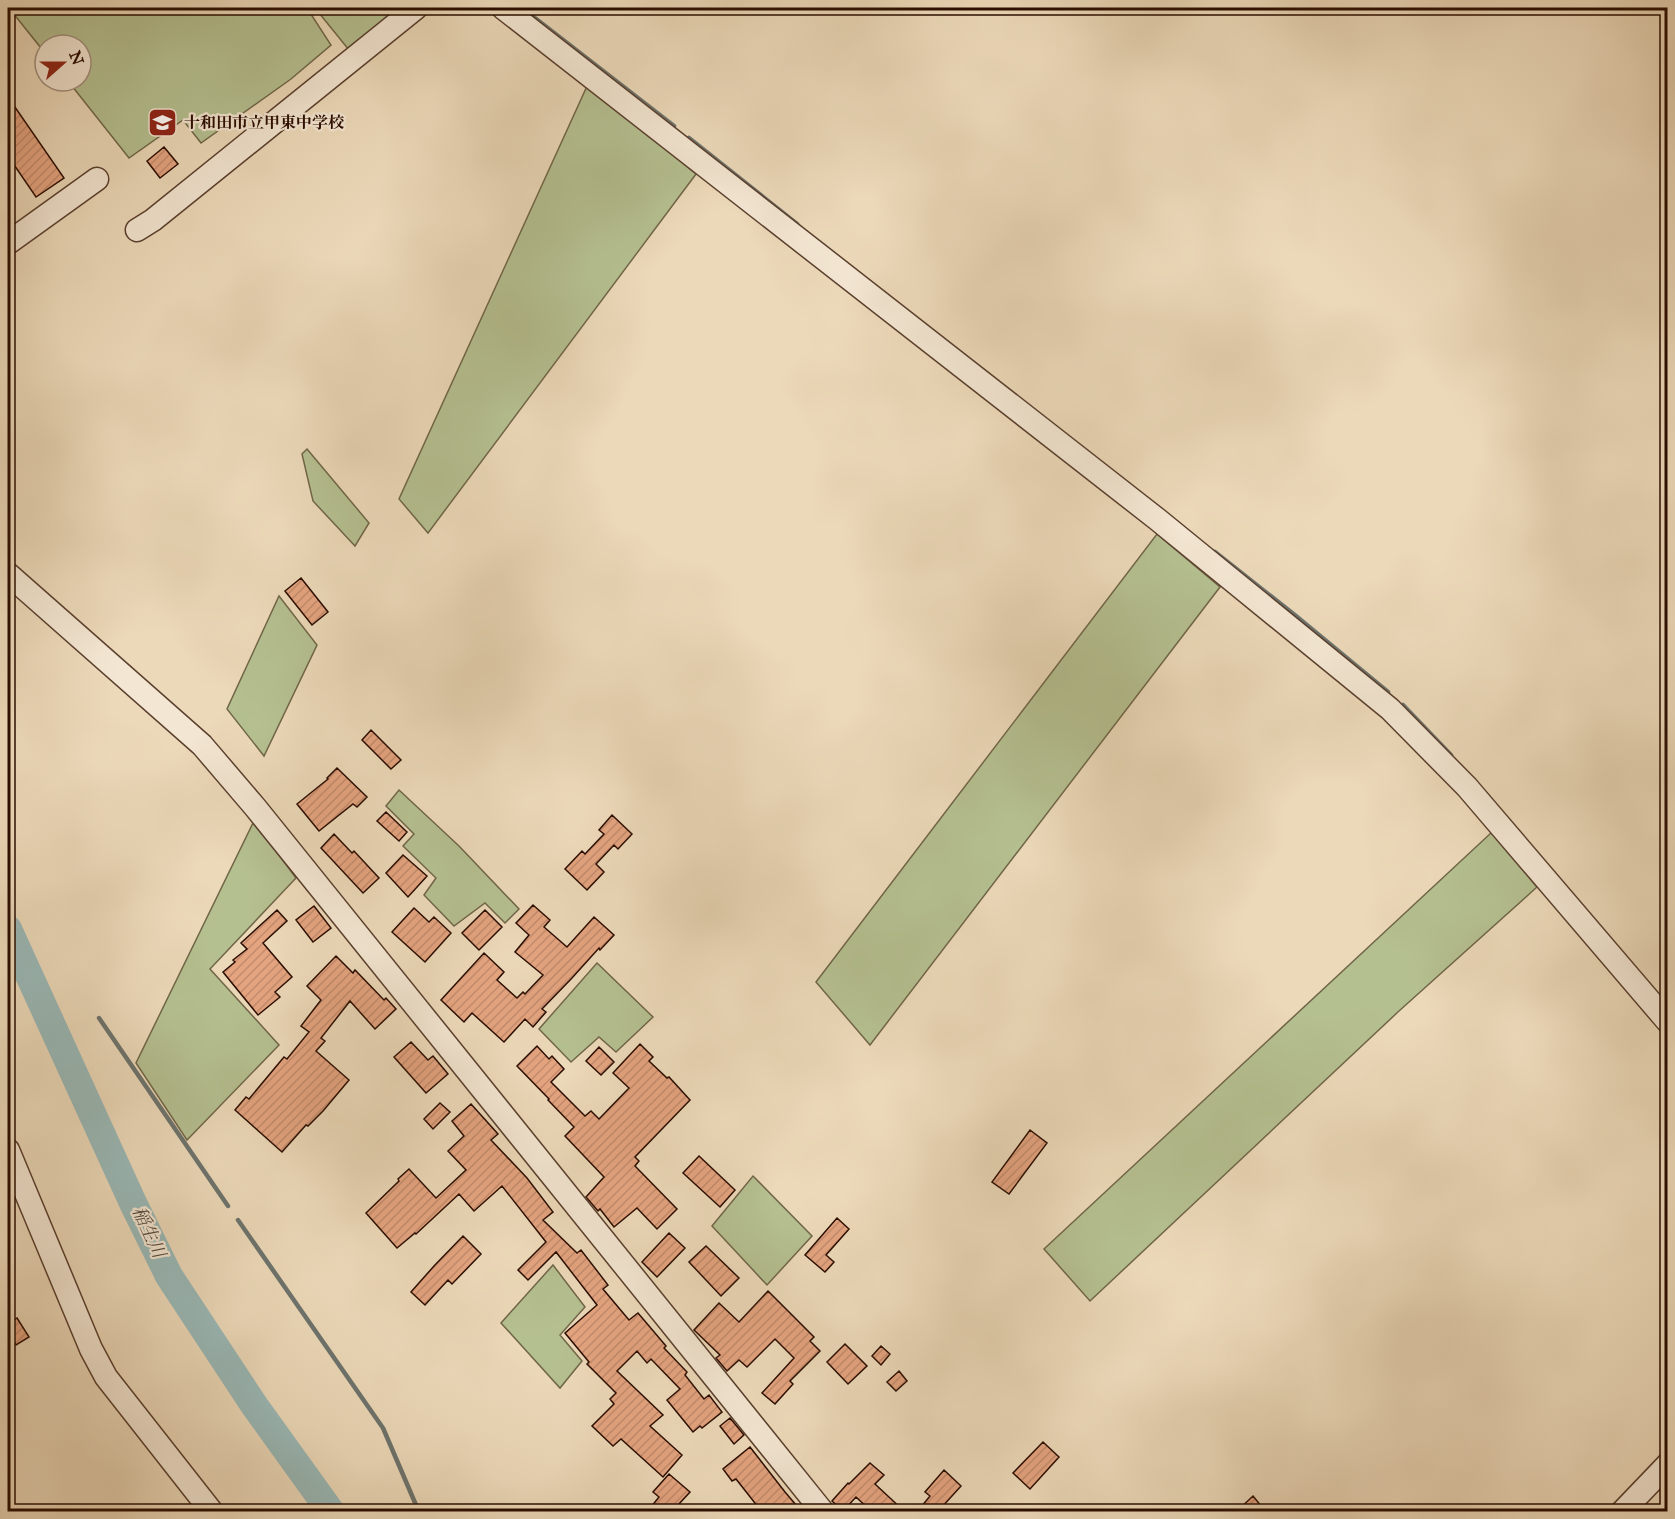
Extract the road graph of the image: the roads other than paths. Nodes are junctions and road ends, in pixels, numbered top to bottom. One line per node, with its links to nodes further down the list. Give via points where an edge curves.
1 (416, 8): 4 (street)
2 (503, 8): 7 (street, via 1157,519 1390,709 1467,787)
3 (97, 179): 5 (street)
4 (137, 230)
5 (8, 243)
6 (8, 574): 11 (street, via 202,745)
7 (1668, 1022)
8 (8, 1150): 10 (street, via 106,1377)
9 (1668, 1464): 12 (street)
10 (212, 1512)
11 (823, 1512)
12 (1622, 1512)

